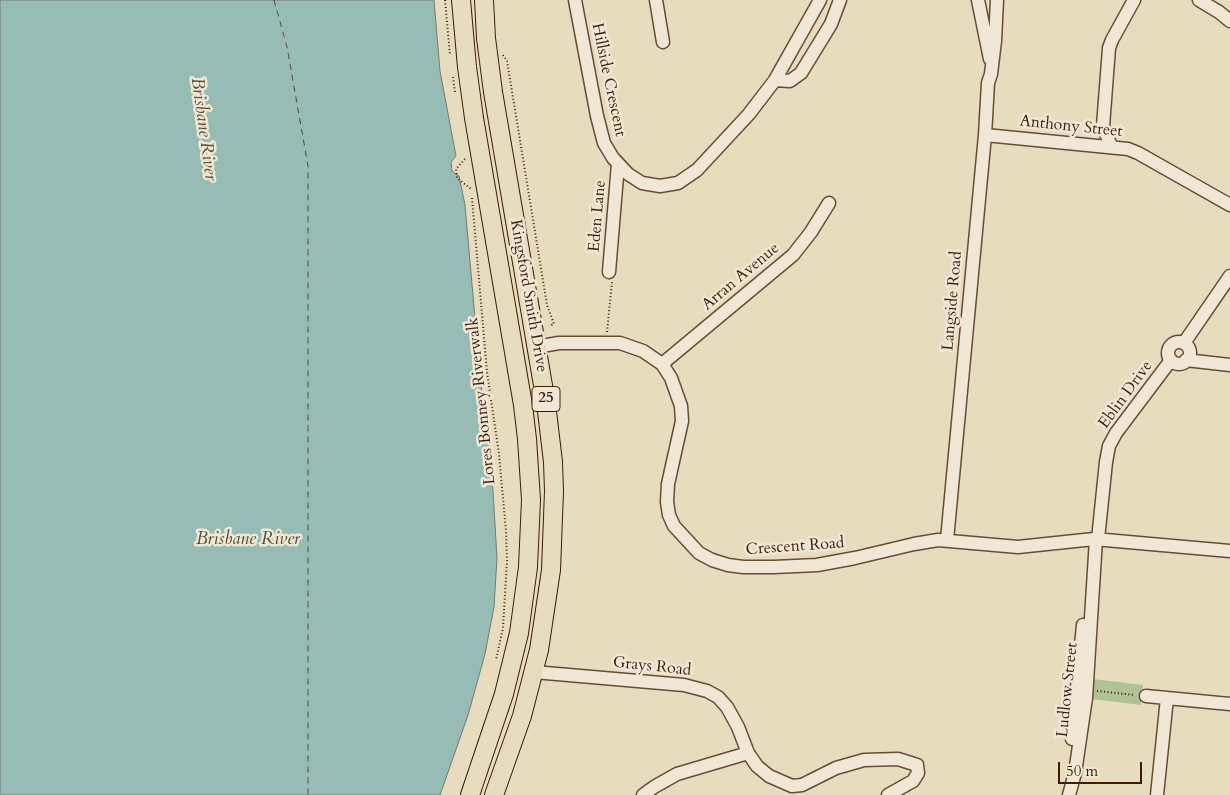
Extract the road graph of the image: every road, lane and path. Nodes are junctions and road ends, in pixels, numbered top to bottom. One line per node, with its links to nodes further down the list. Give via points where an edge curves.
1 (445, 0): 14 (path)
2 (461, 0): 50 (highway, Kingsford Smith Drive / 25, via 474,118 523,405 531,500 528,567 519,633 502,702)
3 (484, 0): 33 (highway, Kingsford Smith Drive / 25, via 493,92)
4 (575, 0): 23 (street, Hillside Crescent, via 600,132)
5 (656, 0): 13 (street)
6 (820, 0): 18 (street, Hillside Crescent)
7 (840, 0): 18 (street, via 831,24 801,73 792,80)
8 (978, 0): 16 (street, Langside Road)
9 (997, 0): 16 (street, Langside Road)
10 (1134, 0): 21 (street, via 1109,48 1103,126)
11 (1199, 0): 12 (street)
12 (1230, 21)
13 (663, 42)
14 (451, 57)
15 (506, 61): 30 (path, via 547,305 554,324)
16 (992, 64): 20 (street, Langside Road)
17 (452, 74): 19 (path)
18 (775, 80): 23 (street, Hillside Crescent, via 716,151 682,181 664,186 647,184)
19 (455, 93)
20 (985, 136): 21 (street, Anthony Street); 39 (street, Langside Road)
21 (1111, 146): 27 (street, Anthony Street, via 1138,153)
22 (466, 159): 24 (path, via 456,168 458,178 471,189)
23 (618, 164): 28 (street, Eden Lane)
24 (469, 179)
25 (472, 198): 42 (path, Lores Bonney Riverwalk, via 487,372 506,531 504,628)
26 (830, 203): 36 (street, Arran Avenue, via 793,255)
27 (1230, 205)
28 (611, 274): 31 (path)
29 (1230, 276): 32 (street)
30 (549, 326)
31 (608, 328)
32 (1184, 343): 34 (street, via 1177,342 1170,348); 35 (street, via 1190,350)
33 (536, 346): 36 (street, Crescent Road, via 559,342 620,344 643,351); 43 (highway, Kingsford Smith Drive / 25, via 551,442 554,520 548,596)
34 (1171, 360): 35 (street, via 1180,363); 38 (street, Eblin Drive, via 1116,432 1109,446)
35 (1186, 360): 37 (street)
36 (662, 364): 39 (street, Crescent Road, via 681,406 682,421 668,484 669,516 699,553 743,568 774,568 817,565 923,542)
37 (1230, 365)
38 (1097, 539): 39 (street, Crescent Road, via 1018,547); 40 (street, Crescent Road); 41 (street, Ludlow Street)
39 (947, 540)
40 (1230, 551)
41 (1093, 588): 49 (street, Ludlow Street, via 1084,613); 54 (street, Ludlow Street, via 1086,698)
42 (495, 667)
43 (534, 672): 48 (street, Grays Road, via 704,689 727,707); 51 (highway, Kingsford Smith Drive / 25)
44 (1092, 691): 45 (path)
45 (1144, 696): 46 (street)
46 (1167, 698): 47 (street); 55 (street)
47 (1230, 704)
48 (748, 753): 52 (street, via 677,774); 53 (street, Grays Road, via 761,770 795,786 864,760 898,759 918,766 913,781)
49 (1070, 754)
50 (470, 795)
51 (494, 795)
52 (643, 795)
53 (888, 795)
54 (1069, 795)
55 (1157, 795)

